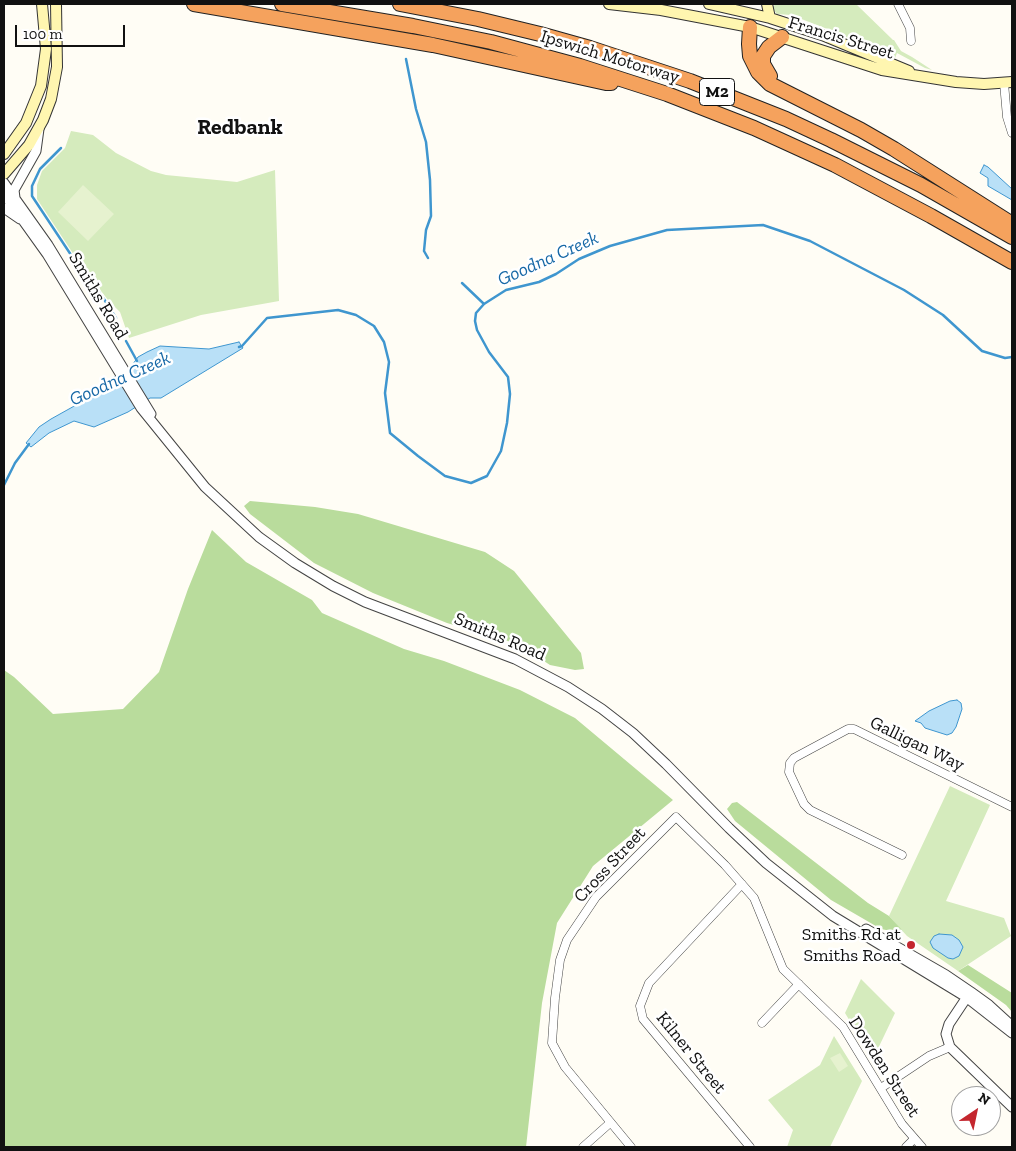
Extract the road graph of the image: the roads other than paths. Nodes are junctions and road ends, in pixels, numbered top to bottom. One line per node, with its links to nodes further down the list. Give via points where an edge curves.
1 (42, 4): 20 (main road, via 46,49 41,86 26,123)
2 (56, 4): 18 (main road, via 57,67 51,99)
3 (194, 4): 15 (highway, via 433,45 606,83)
4 (282, 4): 15 (highway, Ipswich Motorway / M2, via 456,34)
5 (400, 4): 28 (highway, Ipswich Motorway / M2, via 540,34 690,81 786,119 854,151)
6 (609, 4): 10 (main road, Francis Street, via 674,12)
7 (711, 4): 10 (main road, Francis Street)
8 (767, 4): 11 (main road)
9 (898, 4): 13 (street, via 910,28)
10 (750, 12): 11 (main road, Francis Street); 12 (main road, Francis Street); 17 (highway, via 749,50 758,72 775,87)
11 (770, 18): 14 (main road, Francis Street)
12 (782, 36): 14 (main road, Francis Street, via 866,66); 17 (highway, via 766,50 763,64 773,79)
13 (911, 41)
14 (917, 74): 16 (main road, Francis Street, via 956,82)
15 (626, 80): 29 (highway, Ipswich Motorway / M2, via 720,114 811,154)
16 (1008, 83): 19 (street, via 1008,117)
17 (802, 100): 27 (highway, via 894,149)
18 (39, 129): 21 (main road, via 24,153); 24 (street, via 36,151 14,190)
19 (1012, 133)
20 (4, 154)
21 (4, 174)
22 (4, 183): 24 (street, Smiths Road)
23 (4, 194): 26 (street, Smiths Road)
24 (15, 198): 30 (street, Smiths Road, via 48,245)
25 (4, 208): 26 (street)
26 (26, 224): 30 (street, Smiths Road)
27 (1012, 224)
28 (1012, 237)
29 (1012, 262)
30 (118, 367): 36 (street, Smiths Road, via 178,456 259,537 295,563 365,602 515,659 602,708 666,764 760,857 833,916)
31 (1012, 807): 33 (street, Galligan Way, via 854,729 848,729 794,758 789,772 810,810)
32 (676, 817): 34 (street, Dowden Street); 43 (street, Cross Street, via 596,897 567,940 560,960 552,1043 565,1067)
33 (902, 855)
34 (742, 884): 35 (street, Dowden Street, via 754,898 783,968); 47 (street, Kilner Street, via 649,983 640,1006 643,1019)
35 (799, 984): 37 (street); 41 (street, Dowden Street, via 843,1027)
36 (969, 994): 38 (street, Smiths Road); 39 (street, Smiths Road); 40 (street, via 946,1034)
37 (762, 1023)
38 (1012, 1026)
39 (1012, 1034)
40 (950, 1047): 41 (street, via 929,1056); 42 (street)
41 (881, 1088): 44 (street, Dowden Street)
42 (1012, 1107)
43 (610, 1123): 45 (street); 46 (street, Cross Street)
44 (914, 1139): 48 (street); 49 (street, Dowden Street)
45 (583, 1147)
46 (631, 1147)
47 (750, 1147)
48 (906, 1147)
49 (922, 1147)

